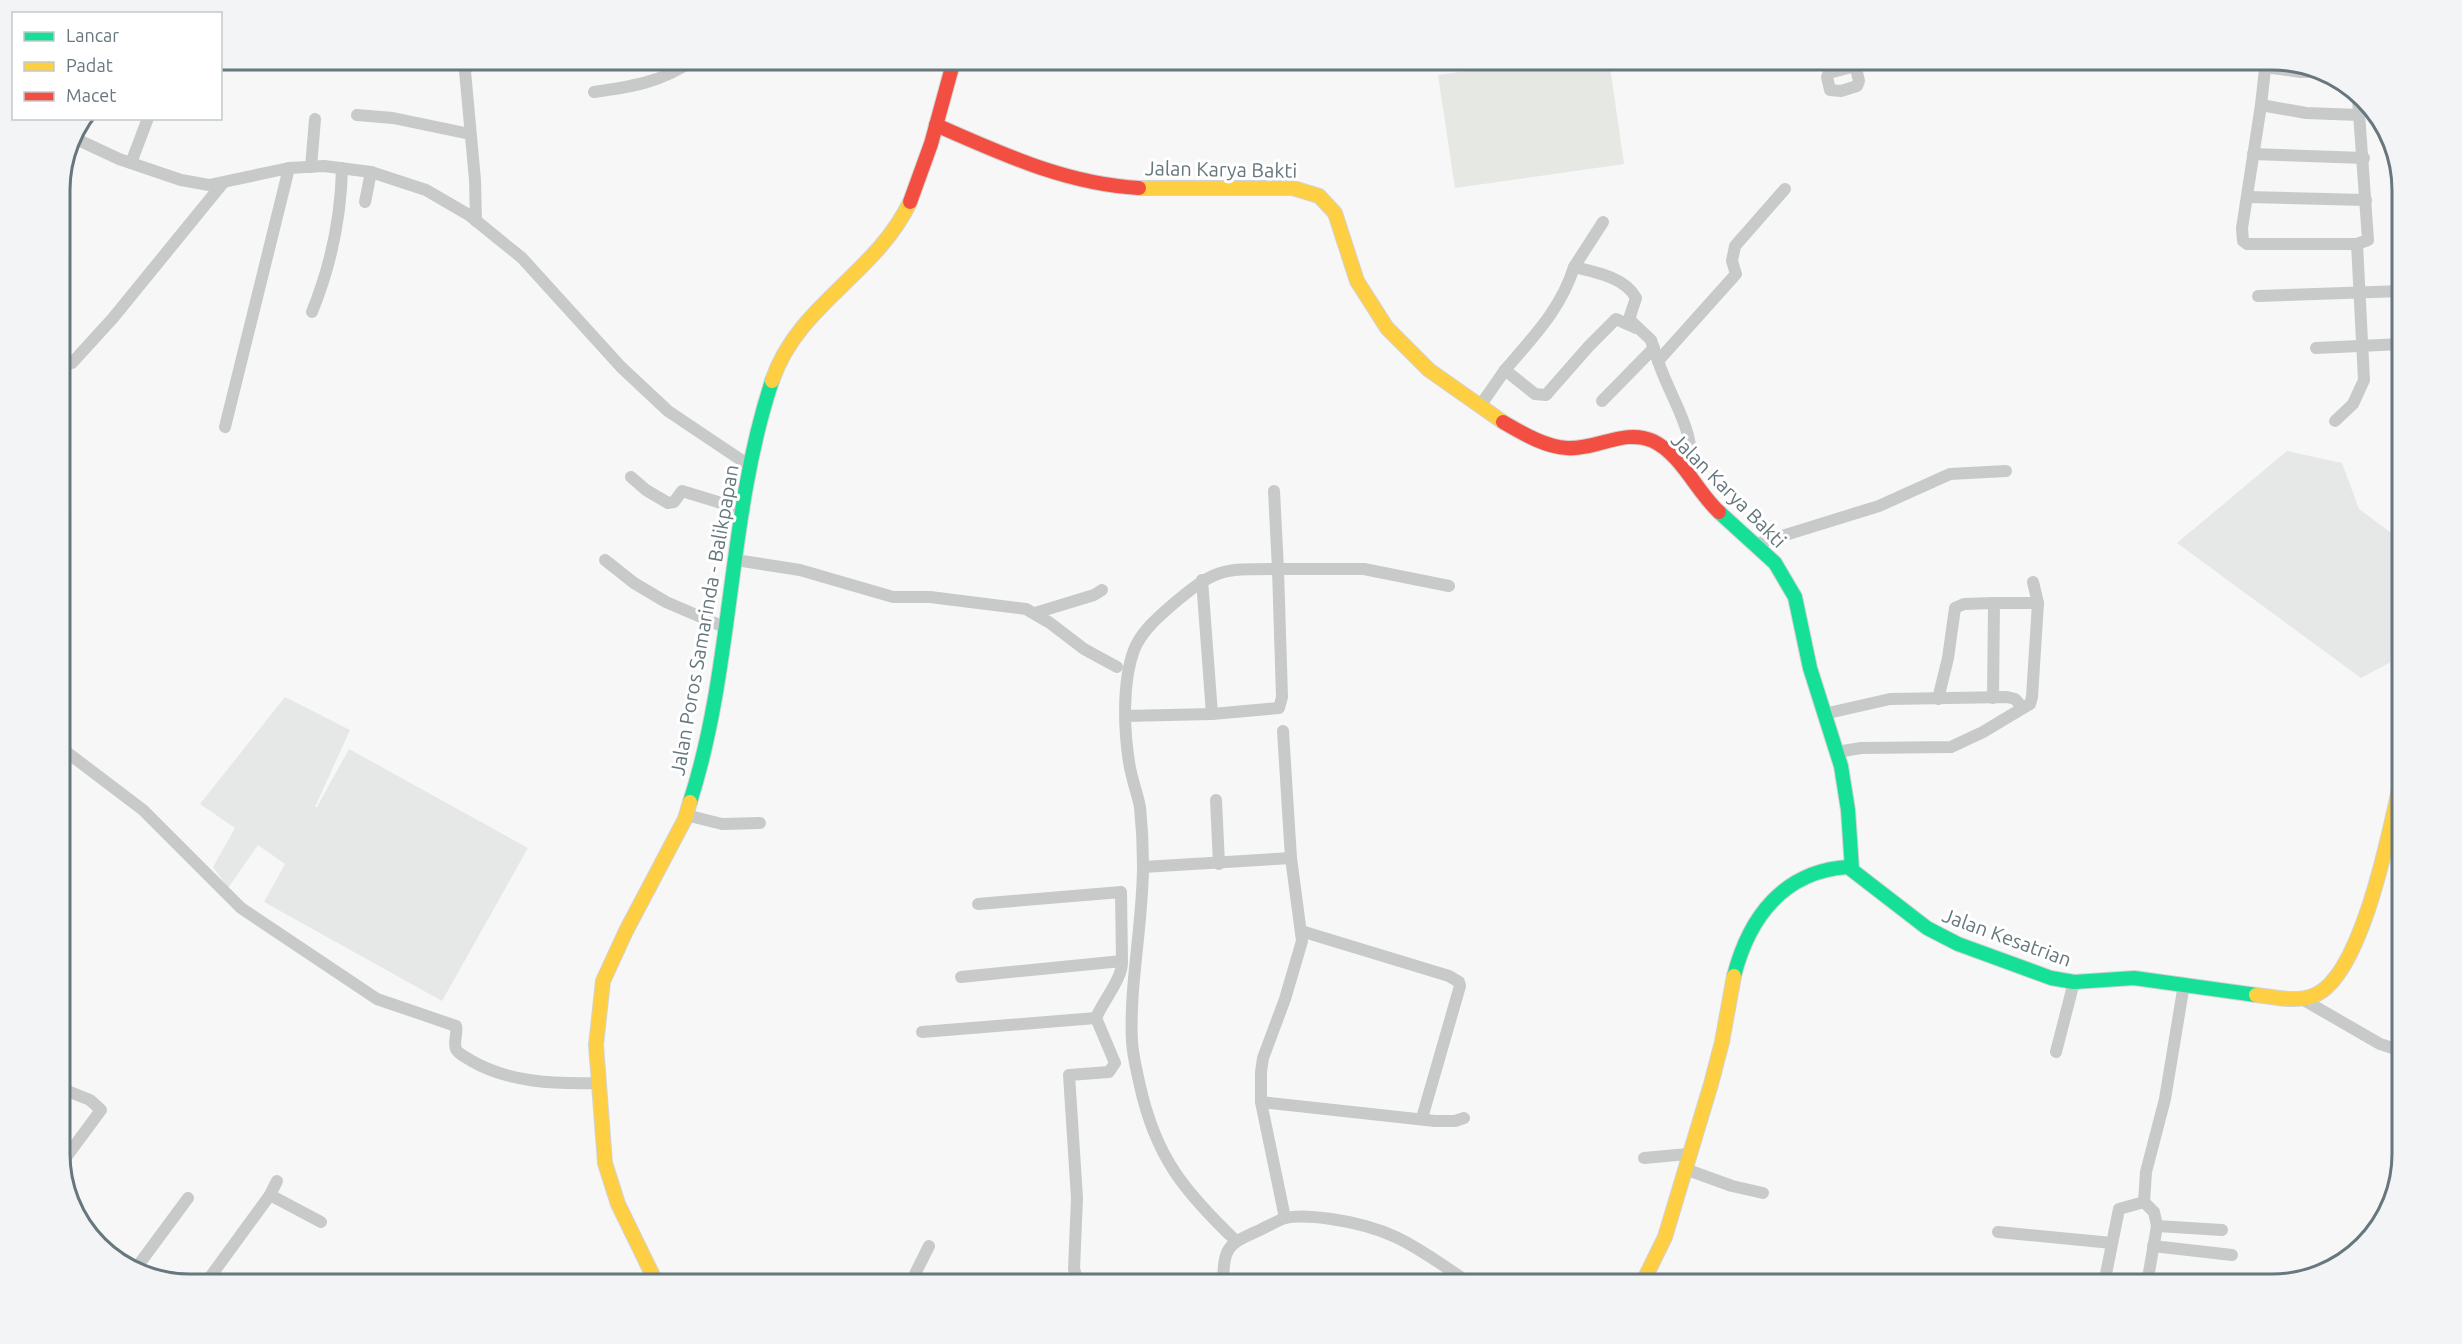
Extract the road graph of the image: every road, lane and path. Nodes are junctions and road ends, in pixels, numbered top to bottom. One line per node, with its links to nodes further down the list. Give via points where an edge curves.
1 (465, 70): 13 (street)
2 (680, 70): 5 (street, via 643,84)
3 (951, 70): 12 (main road, Jalan Poros Samarinda - Balikpapan)
4 (2265, 70): 6 (street)
5 (594, 92)
6 (2261, 105): 9 (street, via 2306,113); 15 (street)
7 (2359, 108): 9 (street)
8 (357, 115): 13 (street, via 393,117)
9 (2359, 115): 16 (street)
10 (315, 119): 18 (street)
11 (147, 120): 17 (street)
12 (936, 125): 44 (main road, Jalan Karya Bakti, via 1039,167 1104,185 1293,189 1312,193 1326,201 1337,215 1356,280 1384,325 1417,360); 47 (main road, Jalan Poros Samarinda - Balikpapan, via 917,183 897,225 868,262 805,321 788,345 760,423)
13 (470, 134): 27 (street)
14 (82, 141): 17 (street)
15 (2253, 154): 16 (street); 24 (street)
16 (2364, 158): 25 (street)
17 (131, 163): 22 (street, via 181,180)
18 (311, 167): 19 (street); 20 (street)
19 (289, 168): 22 (street); 46 (street)
20 (342, 168): 21 (street); 34 (street, via 338,227)
21 (371, 172): 26 (street); 27 (street, via 426,190)
22 (223, 183): 41 (street, via 113,318)
23 (1785, 189): 40 (street, via 1735,246 1732,261 1736,274)
24 (2247, 197): 25 (street); 29 (street, via 2242,238 2247,244)
25 (2366, 200): 29 (street, via 2368,240)
26 (365, 202)
27 (476, 221): 47 (street, via 522,258 621,367 668,411)
28 (1603, 222): 30 (street)
29 (2357, 244): 32 (street)
30 (1574, 267): 35 (street, via 1614,279 1633,292 1635,303 1630,316); 42 (street, via 1556,309)
31 (2391, 292): 32 (street)
32 (2358, 294): 33 (street); 37 (street)
33 (2258, 296)
34 (312, 312)
35 (1636, 328): 38 (street); 42 (street, via 1616,319 1546,395 1535,394)
36 (2391, 344): 37 (street)
37 (2361, 345): 39 (street); 45 (street, via 2364,380 2353,404)
38 (1654, 348): 40 (street); 43 (street)
39 (2316, 348)
40 (1658, 362): 50 (street, via 1690,436)
41 (71, 363)
42 (1505, 370): 44 (street)
43 (1602, 401)
44 (1480, 406): 50 (main road, Jalan Karya Bakti, via 1549,446 1578,447 1645,438 1665,449)
45 (2335, 421)
46 (225, 427)
47 (750, 466): 52 (main road, Jalan Poros Samarinda - Balikpapan)
48 (2006, 471): 53 (street, via 1950,474 1902,498)
49 (631, 477): 52 (street, via 668,503 682,492)
50 (1691, 480): 53 (main road, Jalan Karya Bakti, via 1724,517)
51 (1274, 491): 56 (street)
52 (744, 510): 55 (main road, Jalan Poros Samarinda - Balikpapan)
53 (1756, 543): 70 (main road, Jalan Karya Bakti, via 1794,592)
54 (605, 560): 64 (street, via 666,602)
55 (736, 560): 63 (street, via 786,566 893,597 1014,606); 64 (main road, Jalan Poros Samarinda - Balikpapan)
56 (1278, 569): 57 (street, via 1226,570); 59 (street, via 1364,569); 69 (street, via 1281,706)
57 (1202, 580): 69 (street); 71 (street, via 1162,613 1140,639 1129,671)
58 (2033, 582): 62 (street)
59 (1449, 586)
60 (1102, 590): 63 (street)
61 (1994, 603): 62 (street); 66 (street); 67 (street, via 1955,608)
62 (2038, 603): 68 (street, via 2032,697)
63 (1035, 613): 65 (street)
64 (724, 627): 76 (main road, Jalan Poros Samarinda - Balikpapan, via 708,738)
65 (1116, 667)
66 (1993, 698): 67 (street); 68 (street, via 2015,699)
67 (1938, 699): 70 (street, via 1890,699)
68 (2023, 708): 73 (street, via 1951,747)
69 (1212, 714): 71 (street)
70 (1824, 714): 73 (main road, Jalan Karya Bakti)
71 (1125, 716): 81 (street, via 1129,764 1139,805)
72 (1283, 731): 79 (street)
73 (1837, 752): 82 (main road, Jalan Karya Bakti)
74 (71, 755): 94 (street, via 143,810 227,897 249,914 377,999 456,1026 456,1051 481,1067 528,1080)
75 (1216, 800): 80 (street)
76 (686, 815): 77 (street, via 722,824); 94 (main road, Jalan Poros Samarinda - Balikpapan, via 603,981 596,1045)
77 (759, 823)
78 (2392, 827): 89 (main road, via 2380,876 2357,938 2336,978 2323,992)
79 (1291, 858): 80 (street); 84 (street)
80 (1219, 864): 81 (street)
81 (1143, 867): 113 (street, via 1132,1043 1147,1115 1178,1178)
82 (1852, 869): 87 (main road, Jalan Kesatrian, via 1910,917 1938,934 2031,971); 100 (main road, via 1832,868 1805,879 1758,916 1742,952 1711,1086)
83 (978, 904): 85 (street, via 1121,892)
84 (1301, 931): 96 (street, via 1293,975 1263,1058); 97 (street, via 1459,982)
85 (1122, 961): 86 (street); 90 (street, via 1118,978)
86 (961, 977)
87 (2074, 982): 88 (main road, Jalan Kesatrian, via 2134,978); 93 (street)
88 (2184, 984): 89 (main road, Jalan Kesatrian); 107 (street, via 2165,1099 2146,1172)
89 (2302, 999): 92 (street)
90 (1096, 1018): 91 (street); 122 (street, via 1115,1063 1109,1072 1069,1075 1077,1198)
91 (922, 1032)
92 (2392, 1048)
93 (2056, 1052)
94 (598, 1083): 120 (main road, Jalan Poros Samarinda - Balikpapan, via 605,1164 618,1204)
95 (71, 1092): 99 (street, via 90,1100 101,1110)
96 (1261, 1102): 97 (street); 108 (street)
97 (1422, 1118): 98 (street)
98 (1464, 1118)
99 (71, 1150)
100 (1688, 1154): 101 (street); 102 (main road)
101 (1644, 1158)
102 (1685, 1169): 104 (street); 125 (main road, via 1666,1234)
103 (277, 1181): 105 (street)
104 (1763, 1192)
105 (270, 1195): 109 (street); 119 (street)
106 (188, 1198): 118 (street)
107 (2144, 1202): 110 (street, via 2154,1212); 114 (street, via 2119,1209)
108 (1285, 1218): 113 (street); 124 (street, via 1325,1218 1374,1227 1413,1245)
109 (321, 1222)
110 (2157, 1226): 111 (street); 116 (street)
111 (2222, 1230)
112 (1998, 1232): 114 (street)
113 (1236, 1241): 123 (street, via 1225,1253)
114 (2112, 1243): 126 (street)
115 (929, 1246): 121 (street)
116 (2153, 1246): 117 (street); 127 (street)
117 (2232, 1255)
118 (141, 1262)
119 (212, 1274)
120 (652, 1274)
121 (915, 1274)
122 (1076, 1274)
123 (1224, 1274)
124 (1457, 1274)
125 (1648, 1274)
126 (2106, 1274)
127 (2149, 1274)

